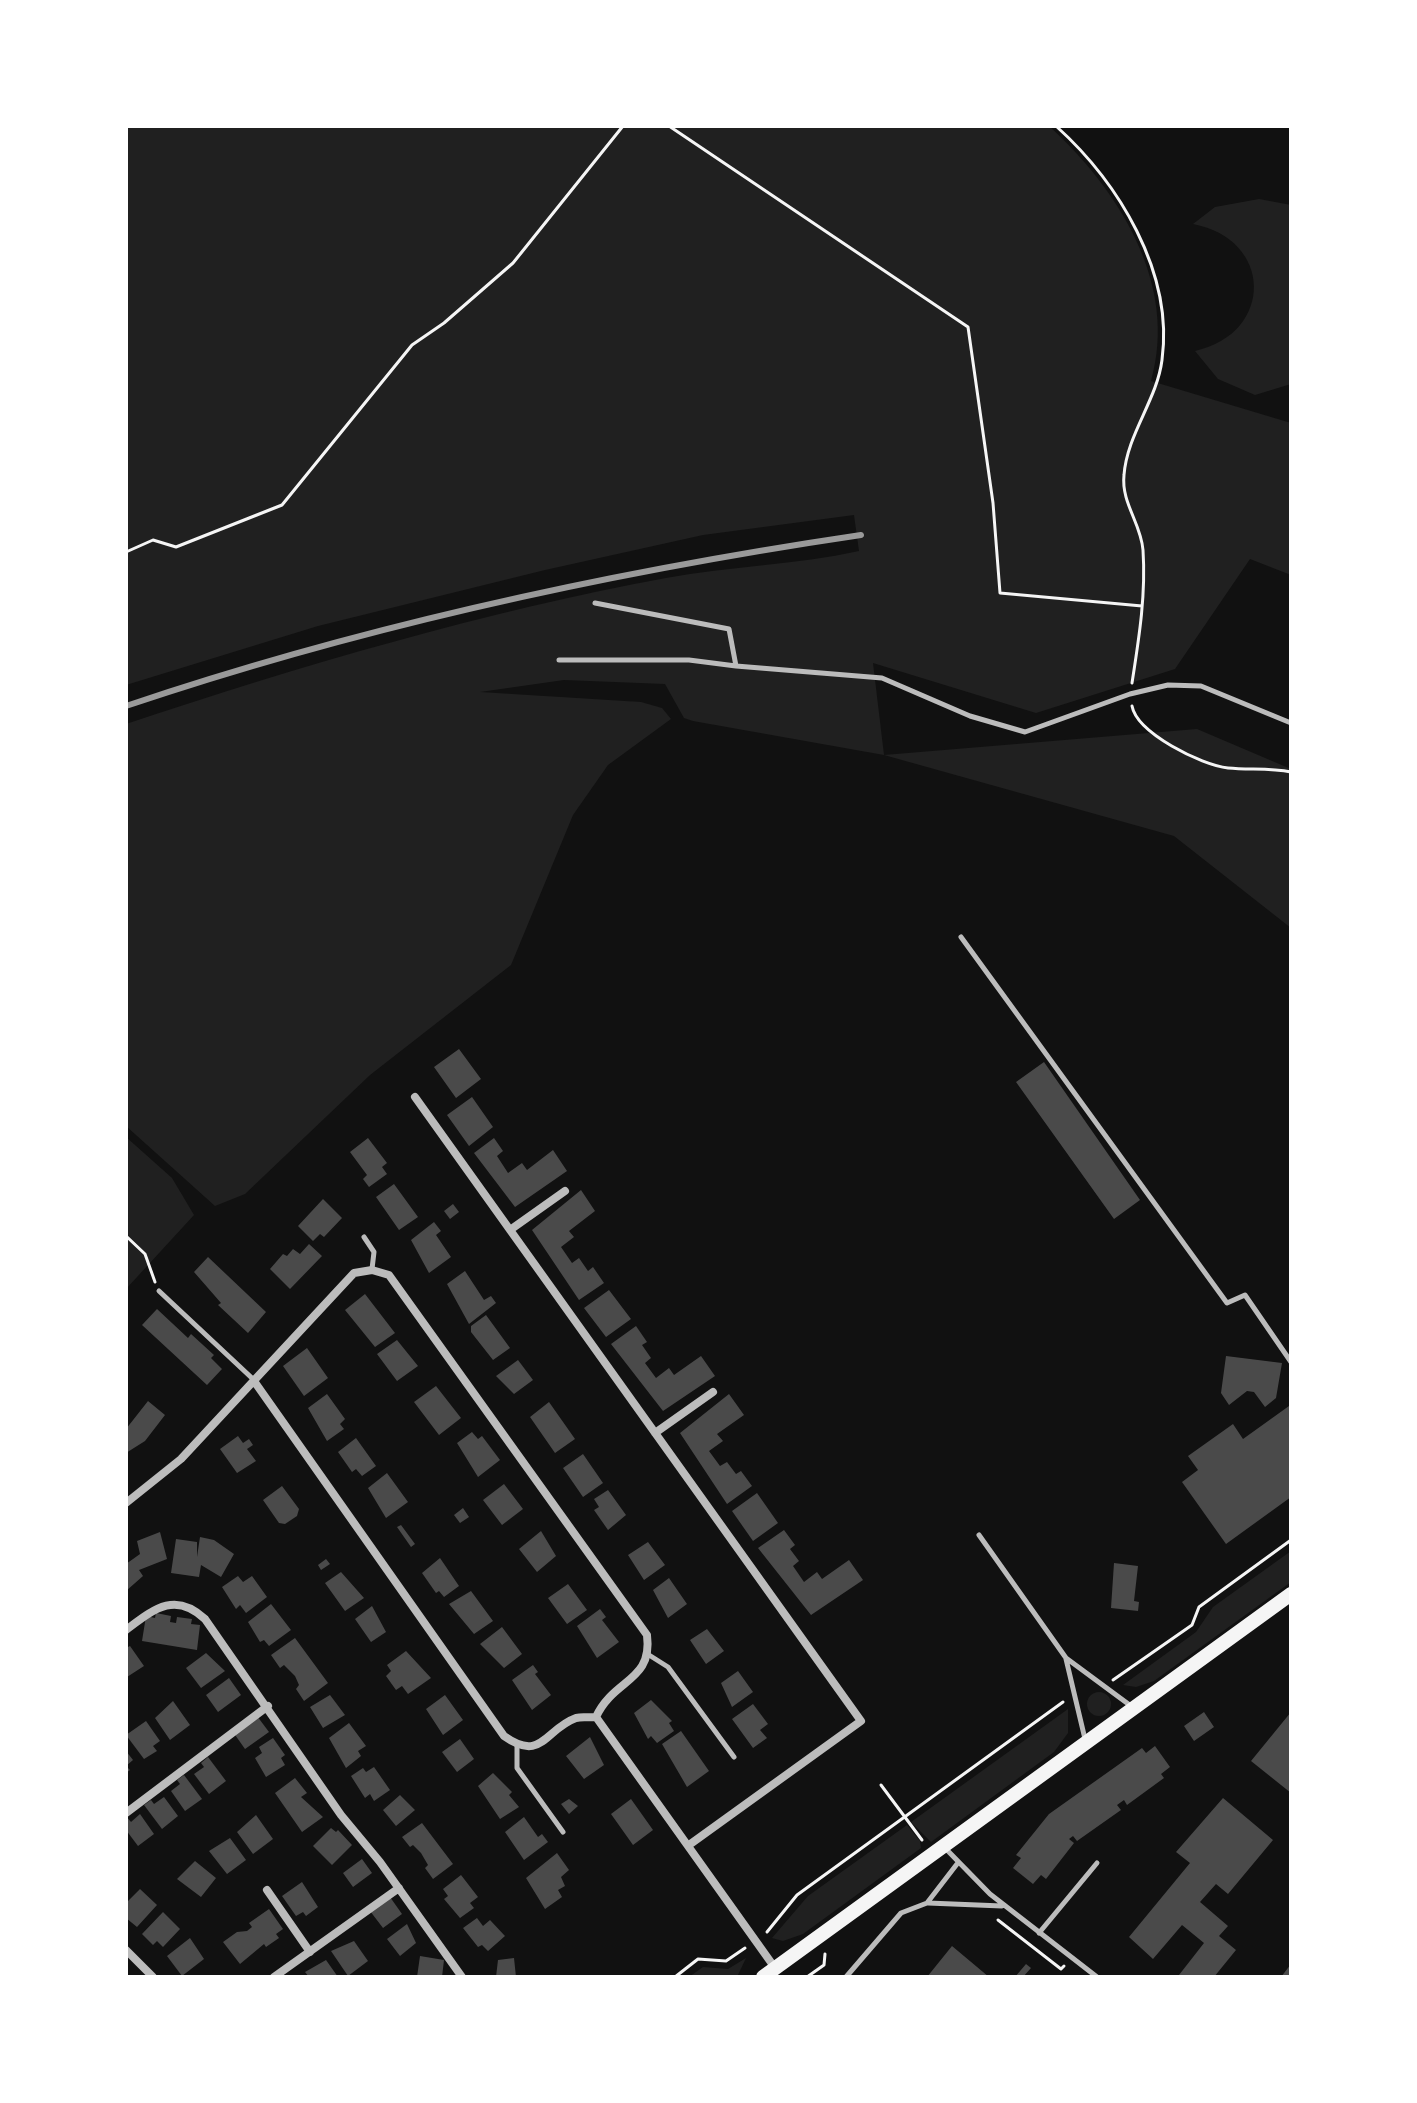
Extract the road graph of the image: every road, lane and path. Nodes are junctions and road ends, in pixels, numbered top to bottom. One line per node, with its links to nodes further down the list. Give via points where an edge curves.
1 (623, 126): 4 (path, via 513,263 412,345 282,505 176,547 153,540)
2 (669, 126): 6 (path, via 968,327 1000,593)
3 (1056, 126): 6 (path, via 1124,204 1160,307 1162,361 1124,471 1126,500 1143,547)
4 (126, 552)
5 (595, 603): 8 (lane, via 729,629)
6 (1143, 606): 9 (path)
7 (559, 660): 8 (lane, via 689,660)
8 (736, 666): 9 (lane, via 882,678 970,716 1025,732)
9 (1130, 694): 10 (lane, via 1168,685 1201,686); 11 (path, via 1143,728 1202,762)
10 (1291, 723)
11 (1291, 772)
12 (961, 937): 20 (lane, via 1227,1303 1245,1295)
13 (415, 1097): 15 (street)
14 (565, 1191): 15 (street)
15 (510, 1230): 23 (street)
16 (126, 1236): 19 (path, via 145,1254)
17 (364, 1237): 18 (lane, via 374,1252)
18 (372, 1270): 21 (street, via 354,1273); 29 (street, via 389,1275 647,1635)
19 (159, 1291): 21 (lane)
20 (1291, 1362)
21 (254, 1381): 24 (street, via 181,1459); 37 (street, via 504,1736)
22 (713, 1392): 23 (street)
23 (655, 1433): 43 (street, via 861,1721)
24 (126, 1503)
25 (979, 1535): 30 (lane)
26 (1291, 1540): 31 (path, via 1199,1607 1192,1625 1119,1678)
27 (1291, 1594): 34 (main road)
28 (126, 1630): 33 (street, via 155,1609 193,1607)
29 (649, 1655): 35 (street, via 641,1670 604,1698); 38 (lane, via 668,1667)
30 (1066, 1658): 31 (lane); 32 (lane)
31 (1101, 1684): 34 (lane)
32 (1075, 1695): 36 (lane); 52 (path, via 797,1895)
33 (268, 1706): 41 (street); 47 (street, via 341,1815)
34 (1132, 1708): 36 (main road)
35 (596, 1717): 37 (street, via 575,1718 537,1746); 43 (street)
36 (1086, 1741): 44 (main road)
37 (517, 1746): 42 (lane, via 517,1768)
38 (734, 1757)
39 (881, 1785): 40 (path)
40 (897, 1808)
41 (126, 1813)
42 (563, 1832)
43 (689, 1845): 52 (street)
44 (943, 1845): 46 (lane); 55 (main road)
45 (1097, 1863): 51 (lane)
46 (957, 1864): 49 (lane); 50 (lane)
47 (399, 1888): 54 (street); 59 (street)
48 (267, 1890): 54 (street)
49 (927, 1903): 50 (lane); 62 (lane, via 901,1913)
50 (1004, 1905): 51 (lane)
51 (1039, 1933): 63 (lane)
52 (755, 1941): 55 (street); 60 (path, via 726,1961 698,1959)
53 (126, 1950): 57 (street)
54 (310, 1952): 58 (street)
55 (769, 1973)
56 (811, 1974): 61 (path)
57 (153, 1977)
58 (274, 1977)
59 (462, 1977)
60 (675, 1977)
61 (817, 1977)
62 (846, 1977)
63 (1096, 1977)

